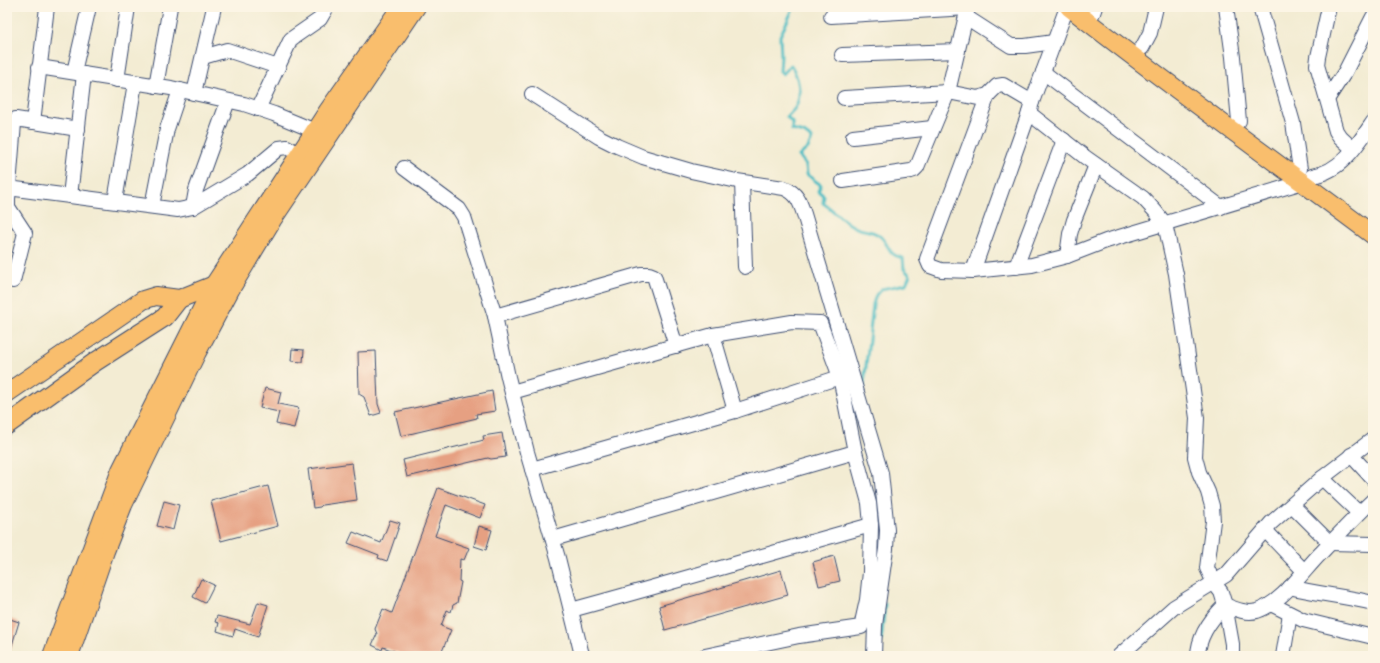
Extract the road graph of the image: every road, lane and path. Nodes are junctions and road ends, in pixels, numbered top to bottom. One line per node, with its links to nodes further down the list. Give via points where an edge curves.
1 (47, 7): 23 (street)
2 (89, 7): 26 (street)
3 (128, 7): 27 (street)
4 (170, 7): 29 (street)
5 (214, 7): 22 (street)
6 (327, 7): 24 (street, via 320,19 291,39)
7 (401, 7): 40 (main road)
8 (416, 7): 40 (main road)
9 (1068, 7): 18 (street); 53 (main road, via 1229,128)
10 (1156, 7): 19 (street, via 1150,33)
11 (1226, 7): 41 (street)
12 (1260, 7): 53 (street, via 1276,59)
13 (1329, 7): 36 (street, via 1317,65)
14 (1091, 9): 19 (main road)
15 (967, 11): 16 (street); 18 (street, via 1011,46); 20 (street)
16 (831, 16)
17 (1373, 17): 36 (street, via 1345,72)
18 (1054, 42): 25 (street)
19 (1142, 48): 41 (main road)
20 (958, 51): 21 (street); 31 (street)
21 (842, 55)
22 (202, 57): 24 (street, via 228,50); 32 (street)
23 (39, 67): 26 (street); 42 (street)
24 (278, 67): 39 (street)
25 (1043, 72): 38 (street); 61 (street)
26 (79, 73): 27 (street); 45 (street)
27 (117, 80): 28 (street)
28 (135, 83): 29 (street); 58 (street)
29 (156, 86): 30 (street)
30 (180, 90): 32 (street); 59 (street, via 167,129)
31 (948, 92): 34 (street, via 978,98); 35 (street); 44 (street)
32 (194, 93): 37 (street)
33 (532, 94): 55 (street, via 599,137 643,157)
34 (988, 95): 38 (street, via 997,86 1003,85); 69 (street, via 927,259 930,266 941,270)
35 (844, 98)
36 (1328, 98): 49 (street, via 1336,131)
37 (228, 101): 39 (street); 60 (street, via 196,190)
38 (1031, 108): 48 (street); 69 (street)
39 (258, 109): 46 (street)
40 (333, 116): 46 (main road); 71 (main road, via 268,225)
41 (1239, 121): 53 (main road)
42 (33, 122): 45 (street); 56 (street, via 16,119 14,122)
43 (1373, 122): 49 (street)
44 (932, 128): 47 (street); 54 (street, via 914,170)
45 (78, 129): 57 (street)
46 (315, 131): 50 (main road)
47 (853, 137)
48 (1064, 140): 51 (street); 68 (street)
49 (1353, 149): 53 (street, via 1335,168 1320,175)
50 (300, 154): 60 (street, via 287,147 279,148 248,174); 71 (main road)
51 (1096, 165): 64 (street, via 1143,198); 66 (street, via 1074,220)
52 (404, 168): 73 (street, via 459,208)
53 (1305, 176): 61 (street); 63 (main road); 65 (main road)
54 (843, 181)
55 (742, 182): 67 (street); 108 (street, via 784,188 798,198 881,473 887,530 886,549)
56 (8, 188): 57 (street); 62 (street)
57 (70, 196): 58 (street)
58 (115, 201): 59 (street)
59 (152, 206): 60 (street, via 178,210)
60 (193, 207)
61 (1221, 207): 64 (street)
62 (9, 213): 70 (street, via 25,233)
63 (1373, 221)
64 (1165, 224): 66 (street, via 1106,241); 96 (street, via 1176,274 1197,418 1195,457 1212,506 1213,521 1207,564)
65 (1373, 235)
66 (1067, 256): 68 (street, via 1032,266)
67 (745, 267)
68 (1016, 267): 69 (street)
69 (973, 271)
70 (15, 283)
71 (223, 286): 72 (main road); 104 (main road, via 121,470); 105 (main road, via 197,352 123,505)
72 (179, 299): 78 (main road, via 156,296 143,300); 80 (main road, via 165,317 94,362)
73 (495, 316): 75 (street, via 641,274 649,274 654,276); 77 (street)
74 (713, 335): 75 (street); 76 (street, via 792,322 820,323); 79 (street)
75 (676, 346): 77 (street)
76 (840, 377): 79 (street); 82 (street)
77 (512, 392): 84 (street)
78 (7, 393)
79 (736, 410): 84 (street)
80 (7, 425)
81 (1373, 438): 83 (street)
82 (855, 452): 90 (street, via 869,503); 92 (street)
83 (1351, 455): 85 (street); 86 (street)
84 (532, 468): 92 (street)
85 (1322, 478): 88 (street); 89 (street)
86 (1373, 479)
87 (1373, 500): 89 (street)
88 (1292, 505): 91 (street); 93 (street)
89 (1359, 513): 93 (street)
90 (871, 525): 101 (street); 107 (street, via 870,572 865,615 861,627 799,636)
91 (1265, 530): 95 (street); 96 (street, via 1226,575)
92 (553, 538): 101 (street)
93 (1330, 543): 94 (street); 95 (street)
94 (1373, 544)
95 (1304, 571): 97 (street)
96 (1214, 582): 100 (street, via 1221,592); 109 (street, via 1174,607)
97 (1290, 587): 98 (street); 99 (street)
98 (1373, 603)
99 (1271, 604): 100 (street, via 1257,611 1248,612); 102 (street)
100 (1225, 605): 110 (street, via 1204,633); 111 (street)
101 (571, 610): 106 (street)
102 (1290, 614): 103 (street, via 1303,620); 112 (street)
103 (1373, 637)
104 (52, 656)
105 (69, 656)
106 (583, 656)
107 (705, 656)
108 (869, 656)
109 (1119, 656)
110 (1198, 656)
111 (1232, 656)
112 (1283, 656)

